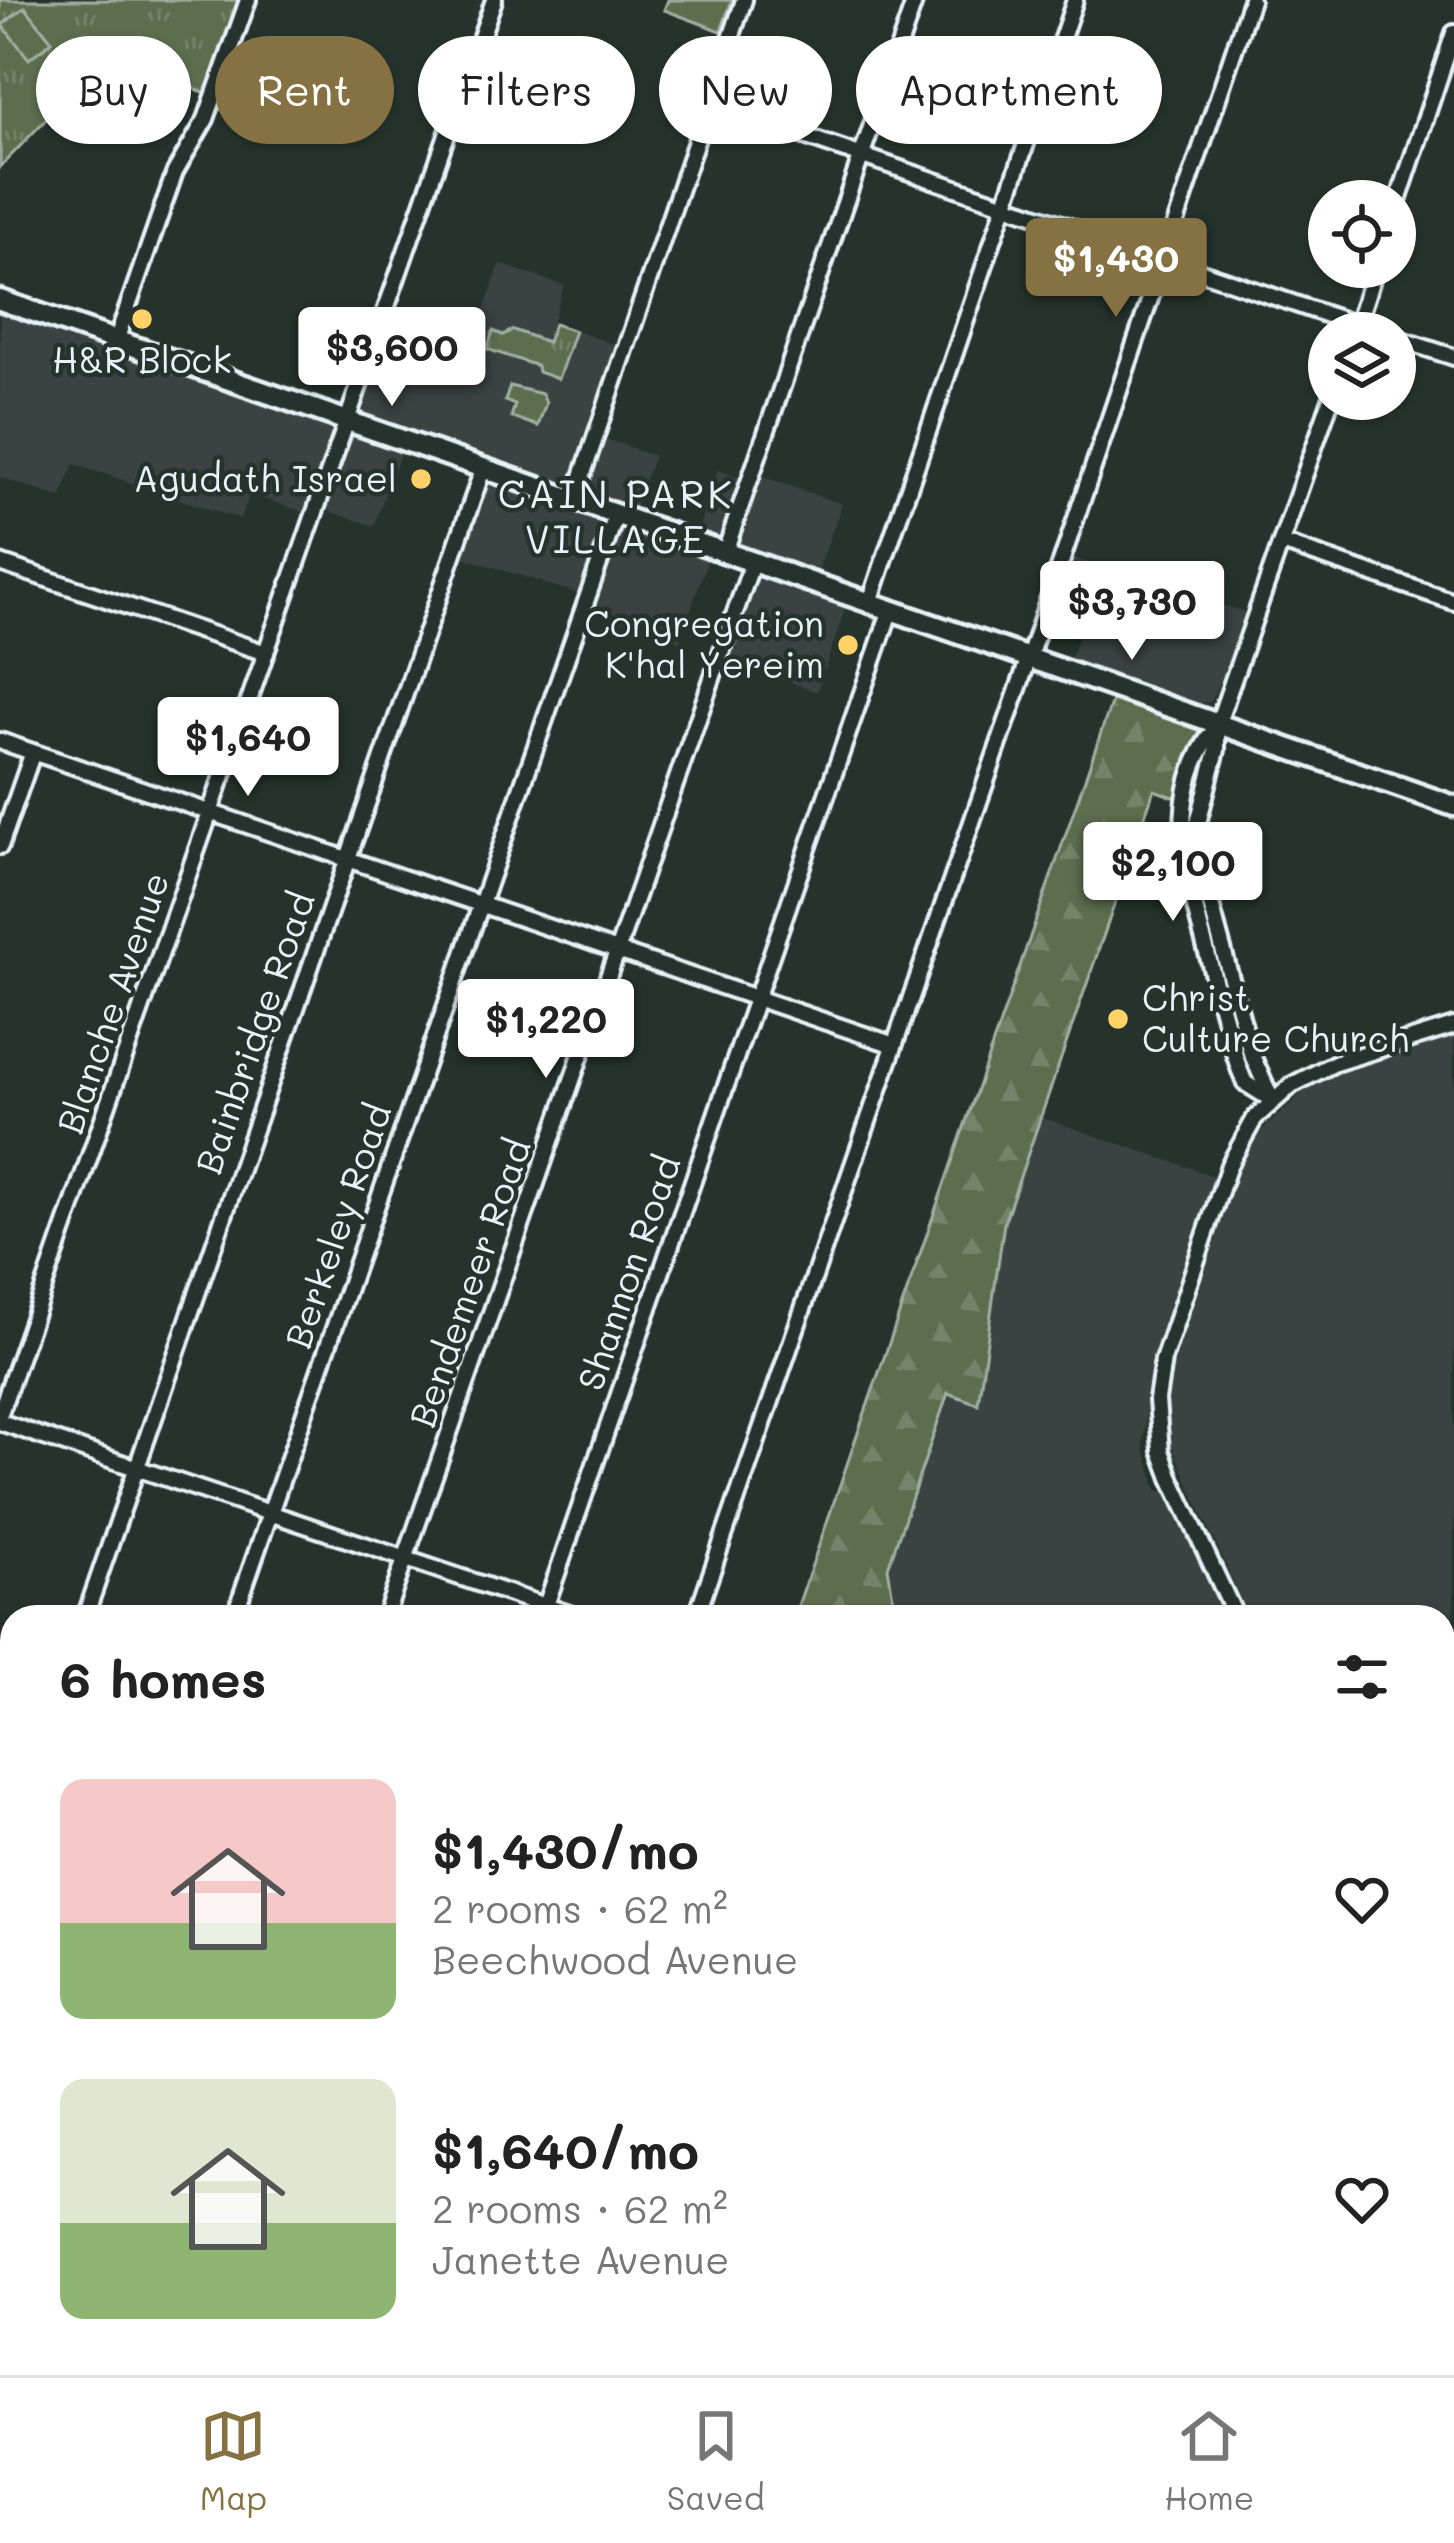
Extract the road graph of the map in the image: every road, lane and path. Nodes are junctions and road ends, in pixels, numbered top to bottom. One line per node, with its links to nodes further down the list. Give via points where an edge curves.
1 (248, 0): 17 (street)
2 (494, 0): 21 (street, Blanche Avenue)
3 (744, 0): 8 (street)
4 (915, 0): 11 (street)
5 (1075, 0): 13 (street)
6 (1251, 0): 14 (street)
7 (1454, 33): 12 (street)
8 (731, 36)
9 (694, 144): 23 (street)
10 (826, 144): 11 (street)
11 (861, 156): 13 (street); 26 (street)
12 (1405, 180)
13 (1005, 204): 14 (street); 29 (street)
14 (1163, 258): 16 (street); 33 (street)
15 (0, 300): 17 (main road)
16 (1309, 312)
17 (116, 341): 21 (main road)
18 (1416, 345): 19 (street)
19 (1454, 357)
20 (1324, 420): 25 (street)
21 (348, 423): 22 (main road); 32 (street, Blanche Avenue)
22 (483, 469): 23 (main road); 40 (street, Bainbridge Road)
23 (574, 500): 24 (main road)
24 (616, 514): 26 (main road); 41 (street, Berkeley Road)
25 (1282, 543): 30 (street); 34 (street)
26 (725, 551): 27 (main road)
27 (753, 561): 29 (main road); 42 (street, Bendemeer Road)
28 (0, 563): 32 (street)
29 (870, 602): 31 (main road)
30 (1454, 602)
31 (891, 609): 33 (main road); 43 (street, Shannon Road)
32 (266, 653): 38 (street, Blanche Avenue)
33 (1028, 656): 34 (main road); 45 (street)
34 (1217, 726): 37 (main road); 46 (street, via 1199,860 1251,1053)
35 (0, 741): 36 (street)
36 (33, 752): 38 (street); 39 (street)
37 (1454, 806)
38 (211, 813): 40 (street); 47 (street, Blanche Avenue)
39 (0, 846)
40 (347, 858): 41 (street); 49 (street, Bainbridge Road)
41 (481, 904): 42 (street); 50 (street, Berkeley Road)
42 (617, 951): 43 (street); 51 (street, Bendemeer Road)
43 (757, 998): 45 (street); 56 (street, Shannon Road)
44 (1454, 1026): 46 (street, via 1313,1072)
45 (894, 1045): 57 (street)
46 (1272, 1100): 58 (street, via 1229,1165 1157,1400 1161,1451)
47 (0, 1413)
48 (0, 1423): 49 (street)
49 (136, 1467): 50 (street); 52 (street, Bainbridge Road)
50 (270, 1513): 51 (street); 53 (street, Berkeley Road)
51 (405, 1559): 54 (street, Bendemeer Road); 55 (street)
52 (89, 1605)
53 (239, 1605)
54 (389, 1605)
55 (528, 1605)
56 (546, 1605)
57 (700, 1605)
58 (1230, 1605)

